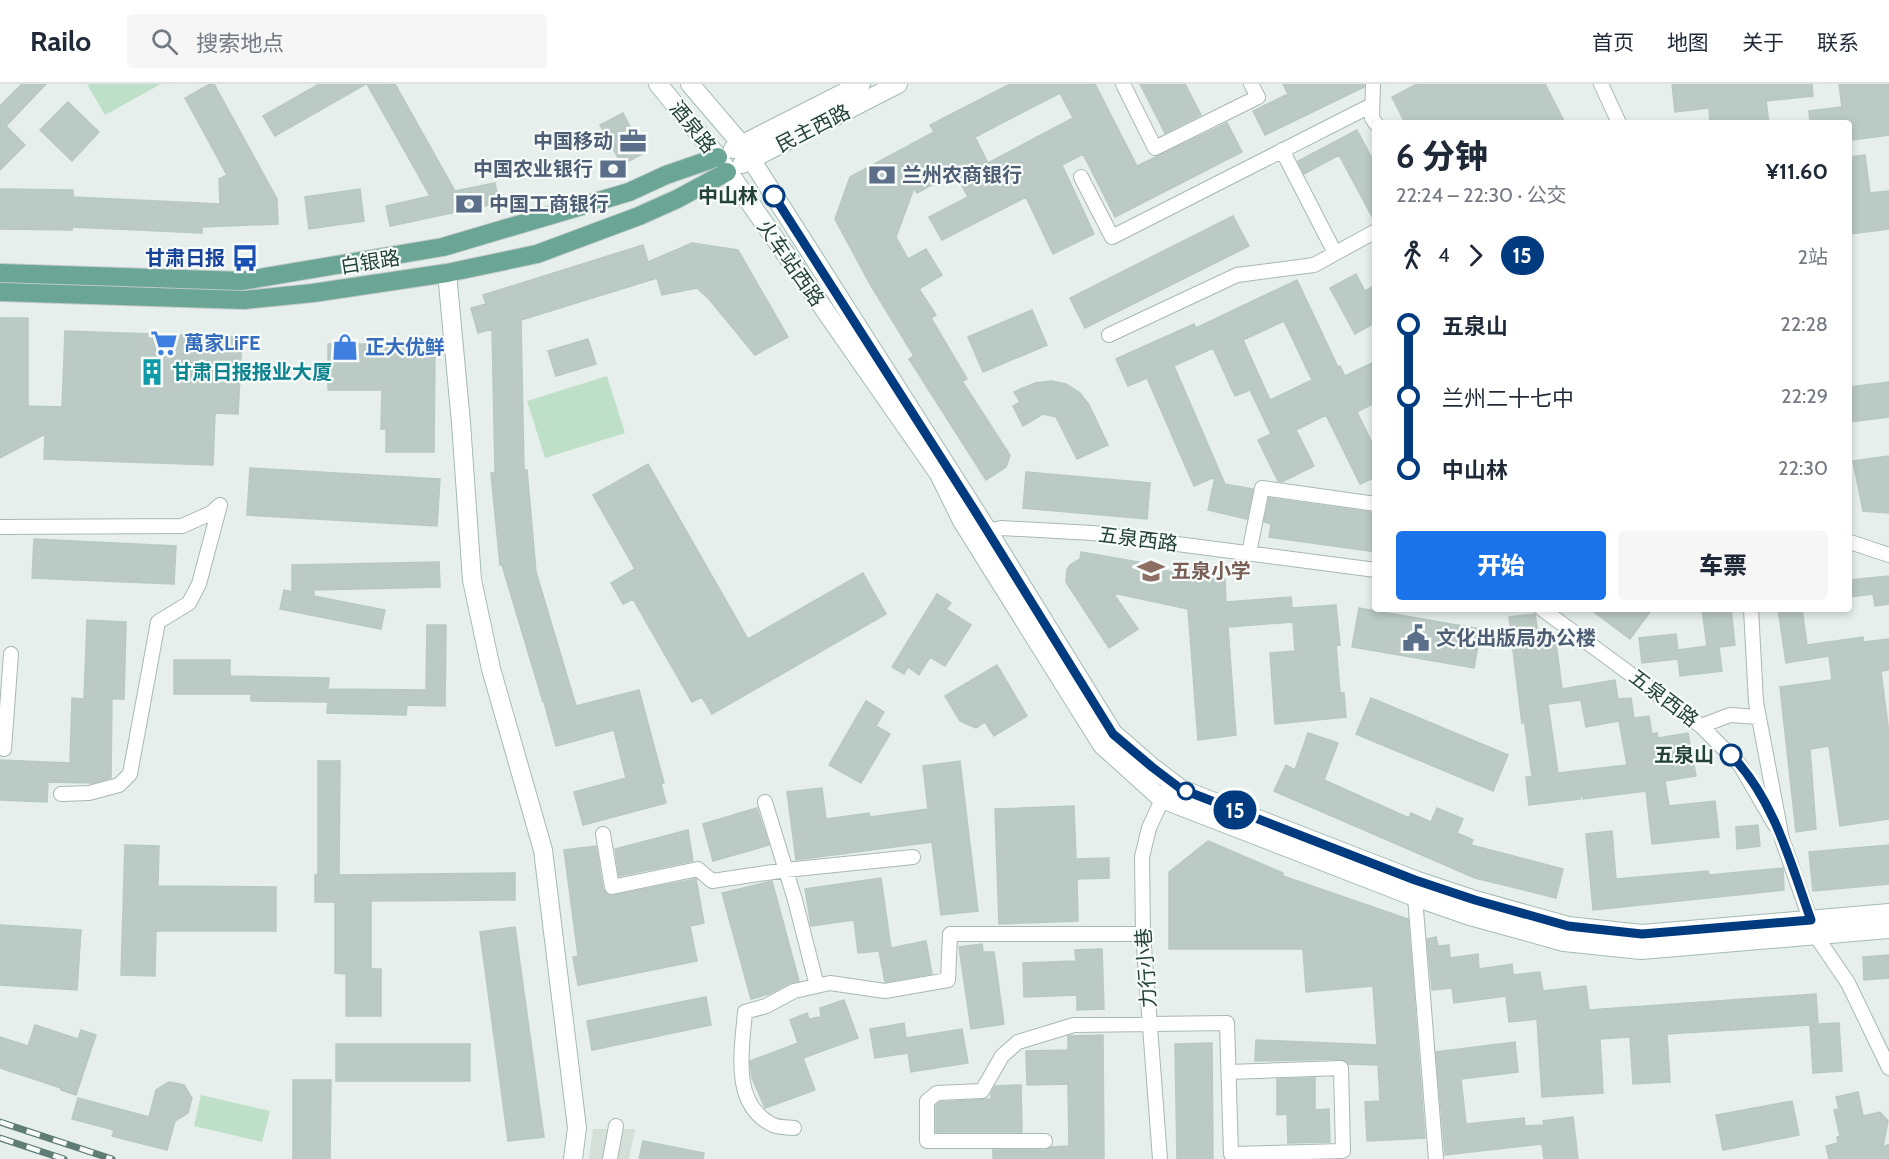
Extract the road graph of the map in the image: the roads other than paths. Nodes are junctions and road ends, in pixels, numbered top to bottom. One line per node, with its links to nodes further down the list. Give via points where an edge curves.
1 (658, 84): 14 (main road, 酒泉路)
2 (690, 84): 13 (main road, 酒泉路)
3 (861, 84): 13 (main road, 民主西路)
4 (898, 84): 13 (main road, 民主西路)
5 (1123, 84): 6 (street, via 1155,148 1258,97)
6 (1251, 84)
7 (1373, 84): 9 (street)
8 (1601, 84): 11 (street)
9 (1372, 105): 10 (street); 12 (street)
10 (1374, 120)
11 (1618, 120)
12 (1282, 150): 15 (street, via 1112,237); 17 (street)
13 (746, 152): 14 (main road, 民主西路); 24 (main road, 火车站西路)
14 (723, 165): 18 (main road, 白银路, via 666,175 629,192 443,247 242,281); 19 (main road, 白银路, via 677,199 639,216 537,254); 24 (main road, 火车站西路)
15 (1081, 177)
16 (1372, 233): 17 (street)
17 (1335, 254): 21 (street, via 1314,265 1237,275)
18 (0, 273)
19 (447, 273): 20 (main road, 白银路, via 244,300); 55 (main road, via 472,580 491,669 543,850 578,1128)
20 (0, 292)
21 (1109, 335)
22 (1372, 503): 26 (street, via 1262,488)
23 (0, 527): 36 (street, via 182,526 220,505 199,584 189,603 158,622 130,774 118,785 89,793)
24 (979, 533): 26 (street, 五泉西路, via 1001,528 1093,533); 35 (main road, 火车站西路, via 1113,734); 37 (main road, 火车站西路, via 1102,745)
25 (1852, 543): 27 (street)
26 (1249, 553): 28 (street, 五泉西路)
27 (1889, 555)
28 (1372, 569)
29 (1546, 612): 33 (street, 五泉西路)
30 (1751, 612): 32 (street)
31 (11, 654): 34 (street)
32 (1759, 717): 33 (street, via 1730,715); 40 (street)
33 (1701, 726): 40 (street, 五泉西路, via 1740,765)
34 (4, 749)
35 (1172, 782): 37 (street, 力行小巷); 45 (main road, 火车站西路, via 1181,789 1415,880 1568,926 1642,934)
36 (61, 794)
37 (1162, 799): 43 (main road, 火车站西路); 47 (street, 力行小巷, via 1142,857)
38 (765, 802): 42 (street)
39 (603, 834): 42 (street, via 612,887 698,869 712,881)
40 (1782, 838): 45 (street)
41 (913, 857): 42 (street)
42 (786, 870): 48 (street)
43 (1415, 897): 45 (main road, 火车站西路, via 1564,942 1641,950); 58 (street)
44 (1889, 913): 45 (main road, 火车站西路)
45 (1814, 928): 46 (main road, 火车站西路); 50 (street, via 1848,983)
46 (1889, 929)
47 (1143, 934): 48 (street, via 950,934 948,980 885,991 830,983); 49 (street, 力行小巷)
48 (817, 986): 53 (street, via 794,991 745,1012 740,1065 745,1092 759,1115 773,1126)
49 (1150, 1025): 51 (street, via 1227,1023); 54 (street, via 1074,1024 1018,1042 1002,1056 982,1091 936,1093 927,1101 927,1142); 57 (street, 力行小巷)
50 (1889, 1068)
51 (1229, 1071): 51 (street, via 1341,1068 1343,1151 1231,1154)
52 (616, 1126): 56 (street)
53 (794, 1128)
54 (1045, 1142)
55 (573, 1159)
56 (610, 1159)
57 (1160, 1159)
58 (1437, 1159)

